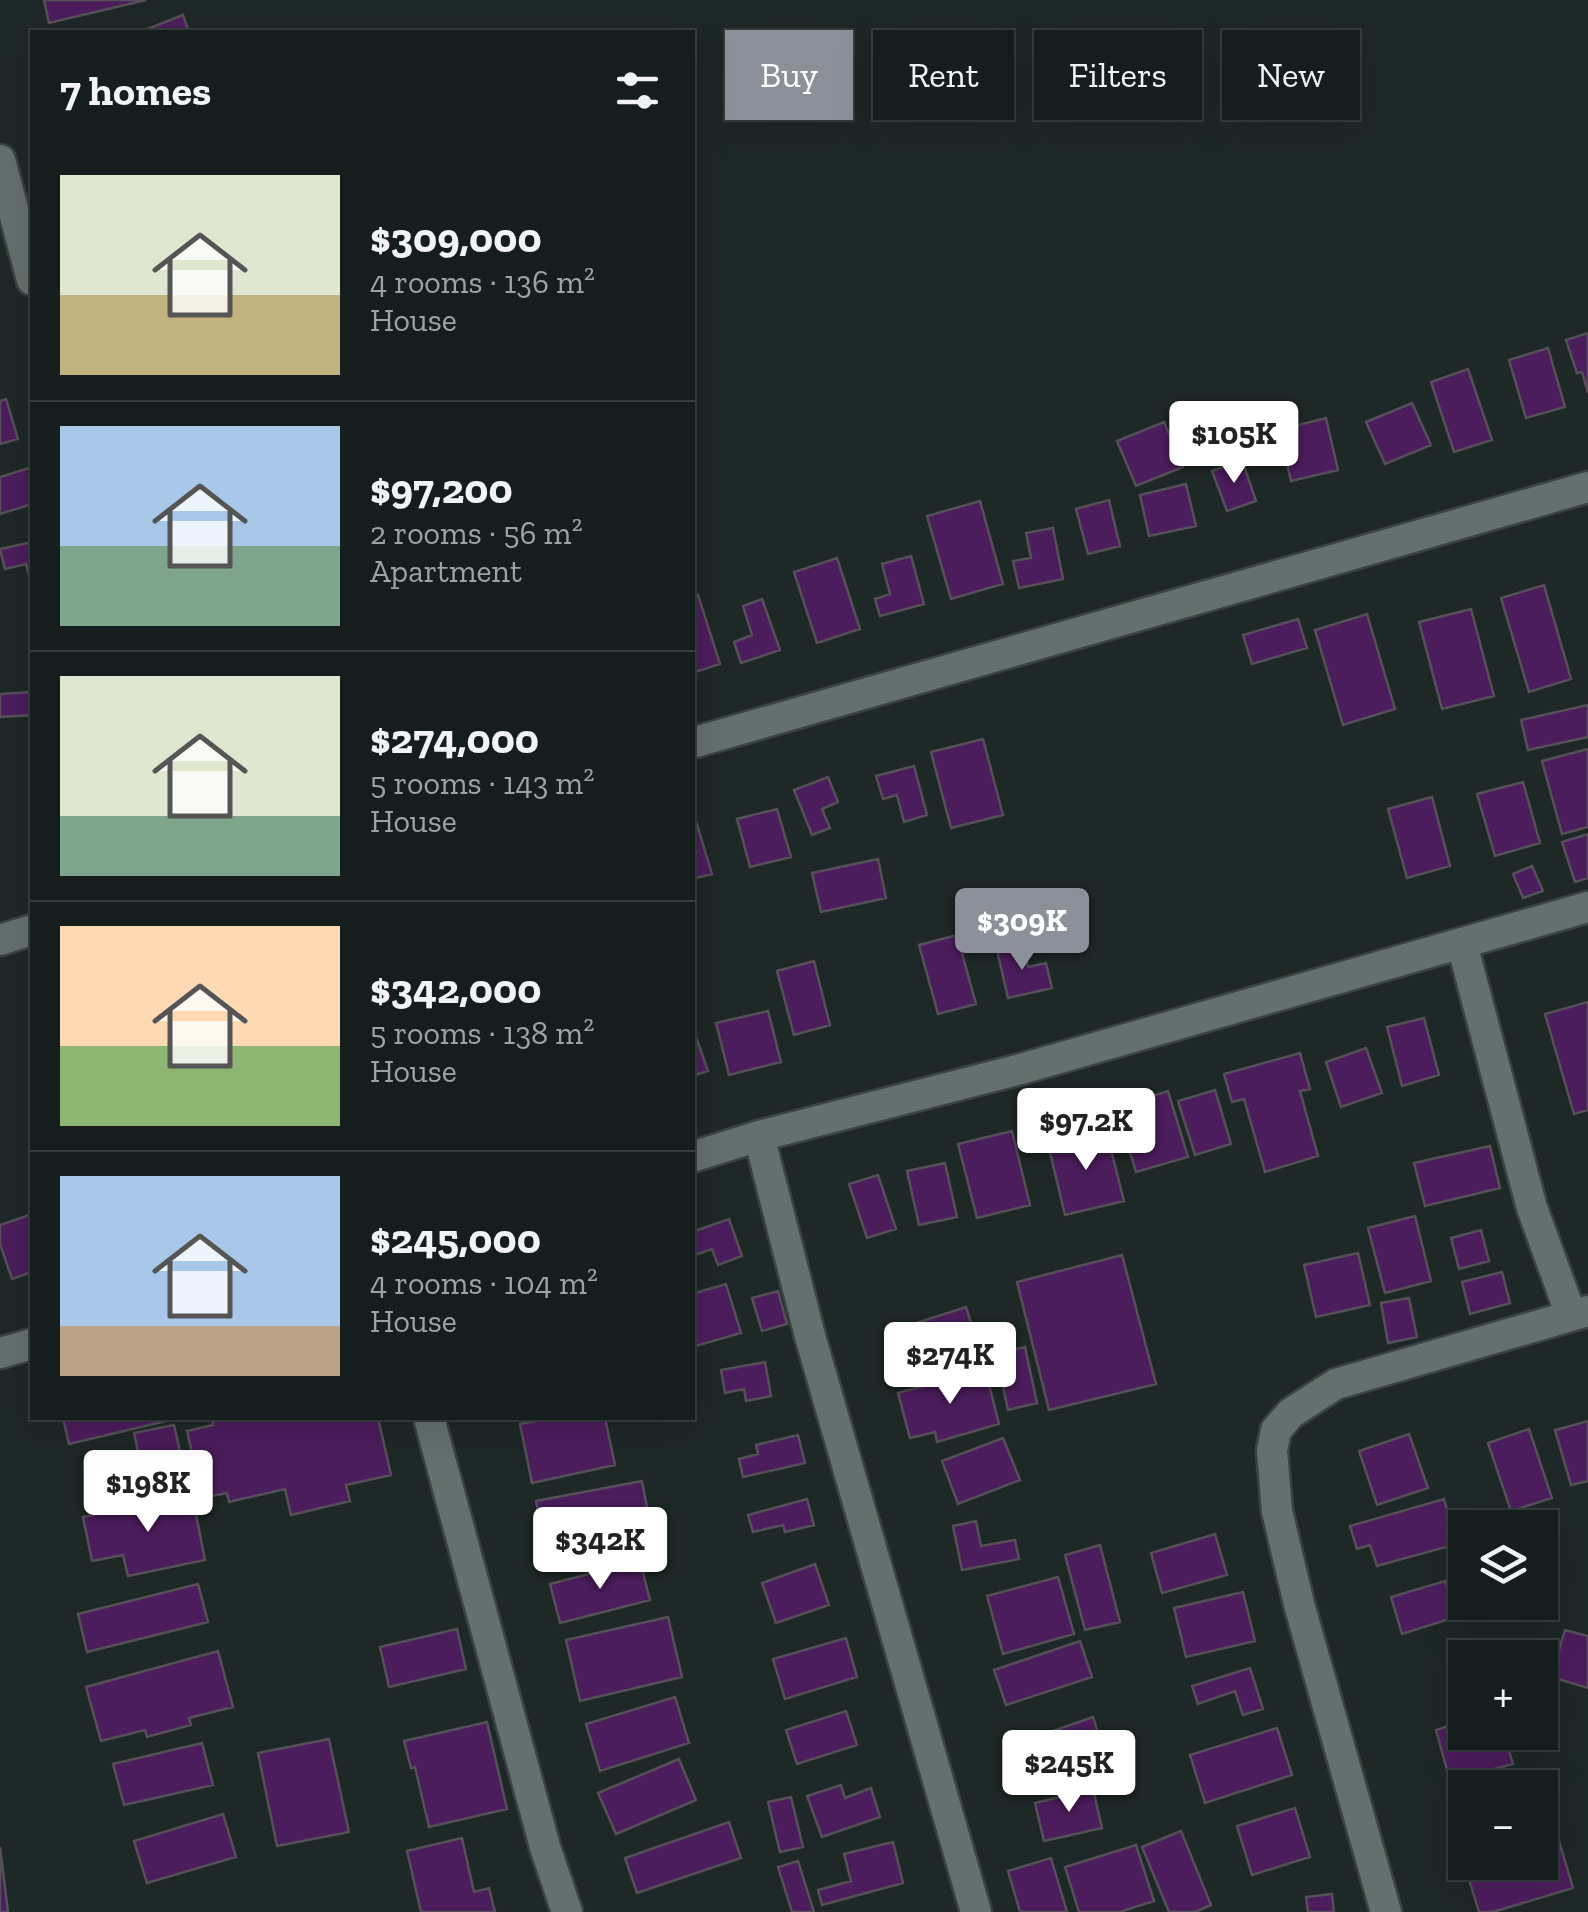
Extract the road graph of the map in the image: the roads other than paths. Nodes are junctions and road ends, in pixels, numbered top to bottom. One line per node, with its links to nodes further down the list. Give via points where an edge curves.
1 (0, 160): 2 (street)
2 (30, 272)
3 (1588, 487): 4 (street)
4 (695, 743)
5 (1588, 908): 8 (street)
6 (30, 931): 7 (street)
7 (0, 940)
8 (1462, 944): 9 (street); 11 (street, via 1532,1208)
9 (759, 1136): 10 (street); 16 (street)
10 (695, 1156)
11 (1580, 1313): 17 (street, via 1336,1384 1276,1430 1278,1512)
12 (30, 1345): 13 (street)
13 (0, 1353)
14 (430, 1420): 15 (street)
15 (567, 1912)
16 (976, 1912)
17 (1386, 1912)

